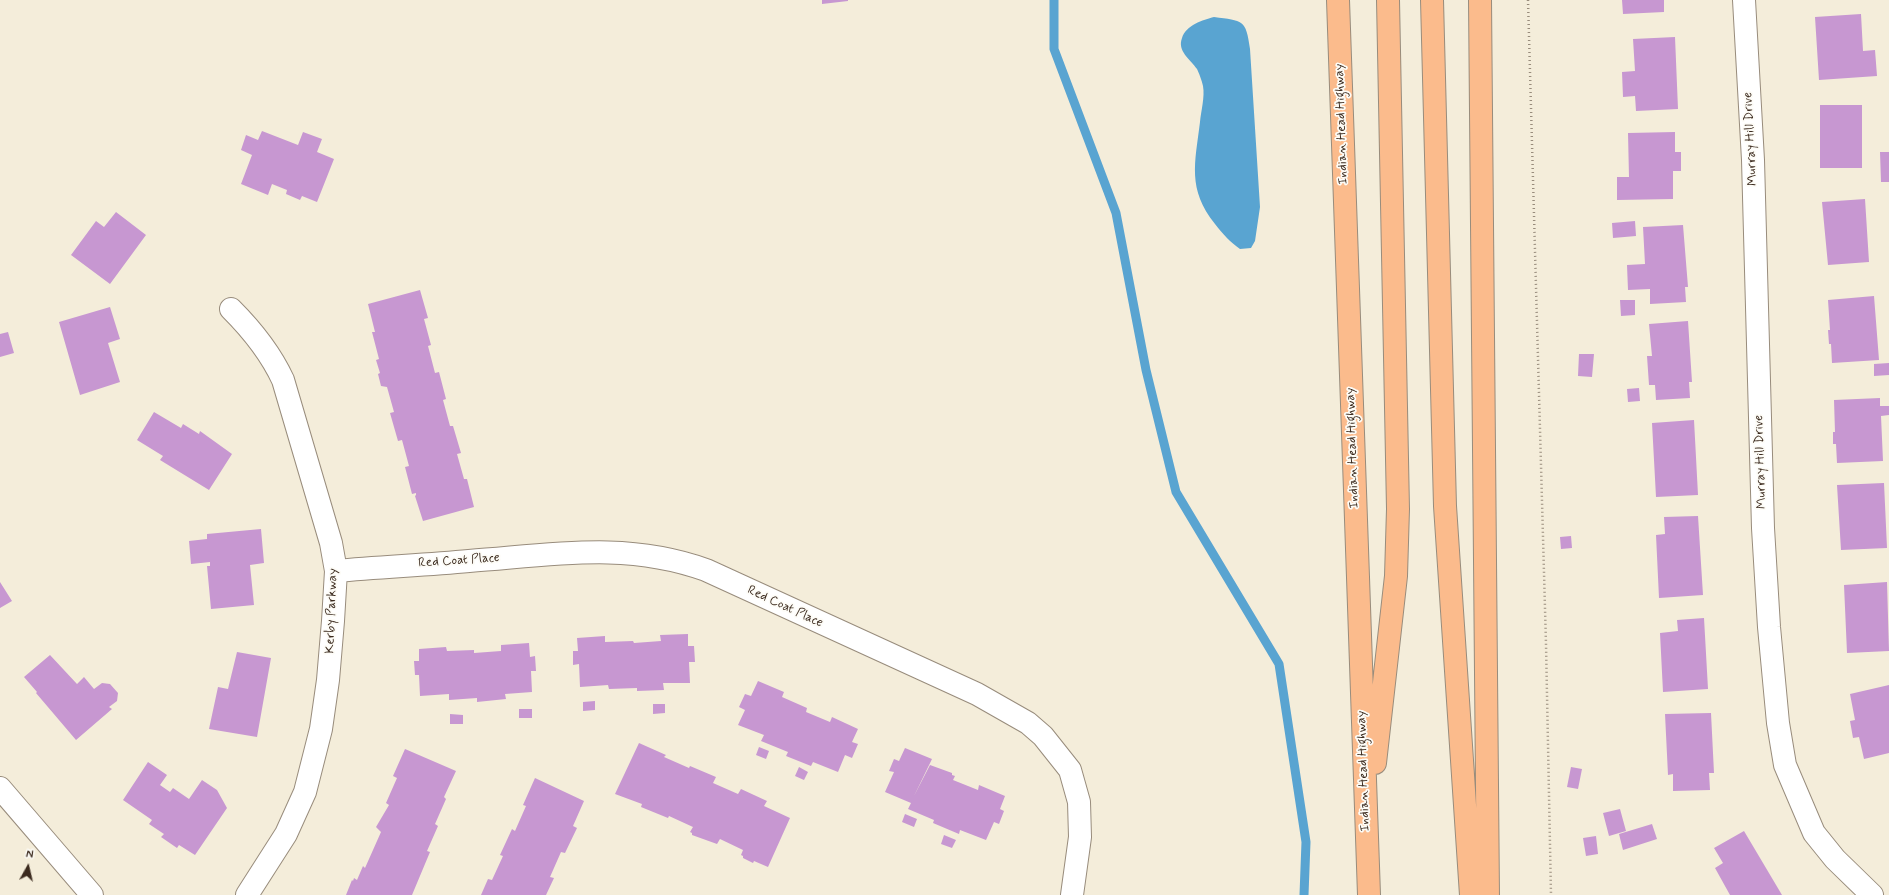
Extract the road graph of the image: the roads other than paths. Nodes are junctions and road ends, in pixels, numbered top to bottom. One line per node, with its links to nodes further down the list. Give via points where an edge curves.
1 (1338, 0): 9 (highway, Indian Head Highway)
2 (1388, 0): 9 (highway, via 1398,509 1396,576)
3 (1432, 0): 14 (highway, via 1445,506)
4 (1480, 0): 15 (highway)
5 (1744, 0): 16 (street, Murray Hill Drive, via 1753,160 1763,528 1778,723 1785,765 1814,833 1835,859)
6 (231, 309): 7 (street, Kerby Parkway, via 261,342 273,359 282,380 331,542)
7 (336, 571): 11 (street, Kerby Parkway, via 328,680 313,764 305,792 286,834); 12 (street, Red Coat Place, via 579,552 648,555 706,570 977,694 1028,723 1043,736 1070,770 1079,802 1080,837)
8 (0, 788): 10 (street)
9 (1366, 839): 13 (highway, Indian Head Highway)
10 (92, 895)
11 (247, 895)
12 (1072, 895)
13 (1368, 895)
14 (1471, 895)
15 (1488, 895)
16 (1872, 895)

